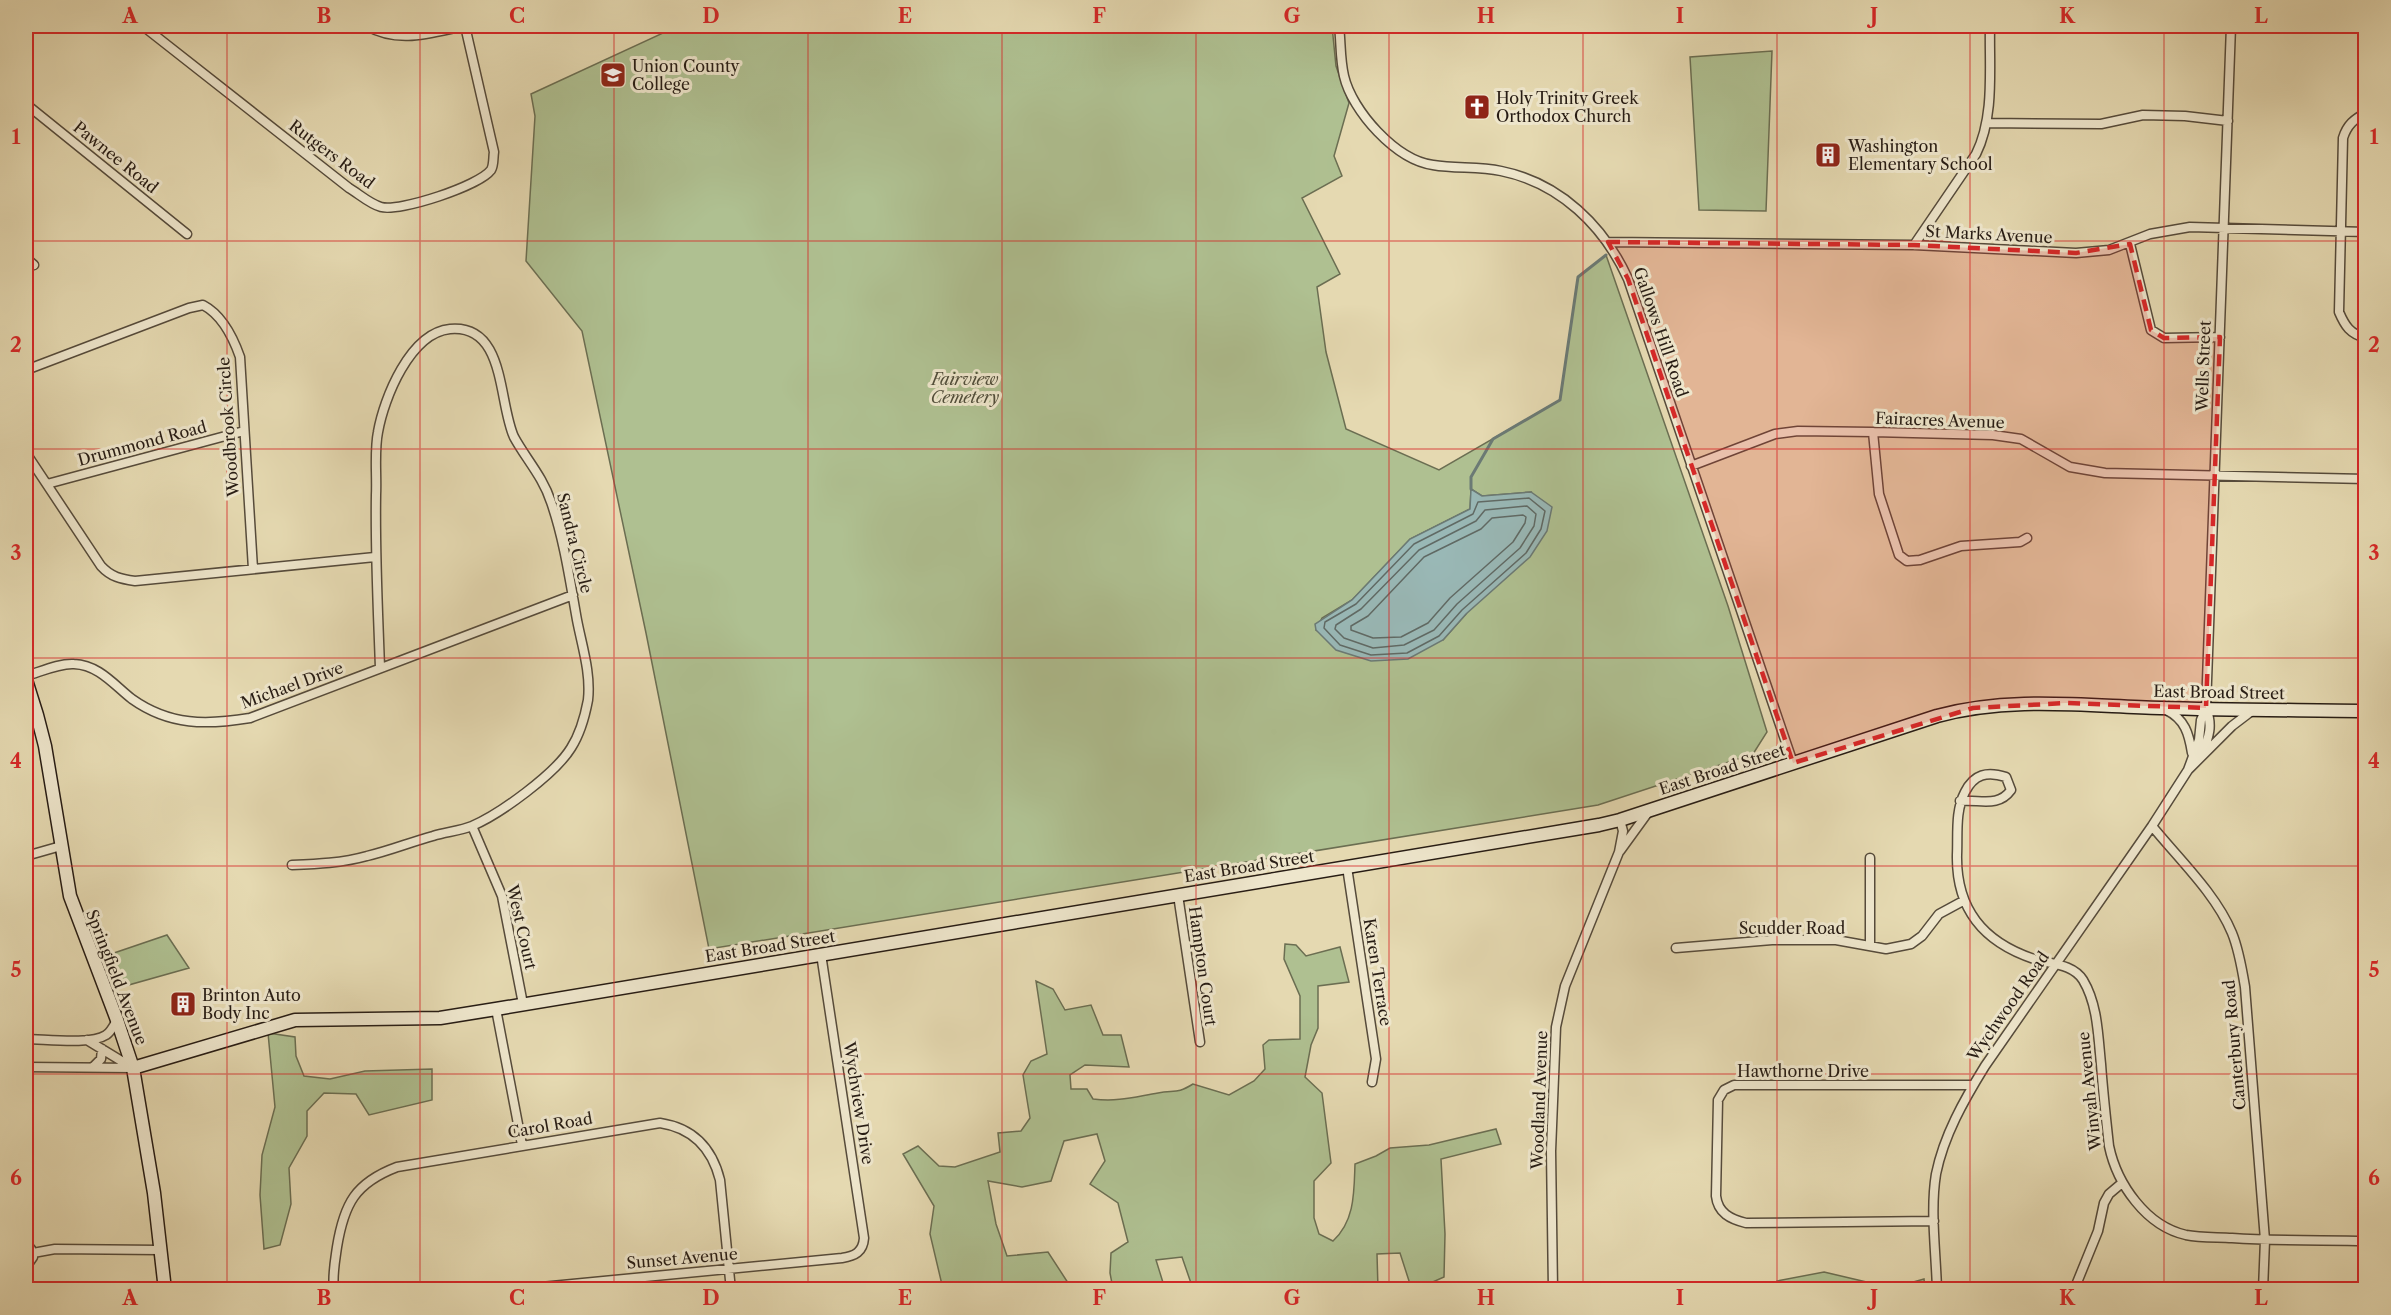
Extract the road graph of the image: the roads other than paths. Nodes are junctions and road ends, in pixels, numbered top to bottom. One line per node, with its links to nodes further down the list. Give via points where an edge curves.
1 (142, 26): 3 (street, Rutgers Road, via 349,188 382,207 398,207 454,192 480,179 493,165 494,152)
2 (367, 26): 3 (street, via 393,36 415,37)
3 (465, 26)
4 (1339, 26): 15 (street, Gallows Hill Road, via 1344,77 1356,104 1389,144 1417,162 1493,169 1539,184 1586,216)
5 (1989, 26): 10 (street)
6 (2231, 26): 9 (street, Wells Street)
7 (26, 104): 14 (street, Pawnee Road)
8 (2366, 113): 12 (street, via 2355,118 2343,138)
9 (2228, 121): 10 (street, via 2143,115 2101,124); 11 (street, Wells Street)
10 (1987, 123): 17 (street, via 1976,154)
11 (2224, 229): 12 (street, St Marks Avenue); 16 (street, St Marks Avenue, via 2169,230); 20 (street, Wells Street)
12 (2341, 231): 13 (street, St Marks Avenue); 21 (street, via 2338,312 2345,327 2355,336)
13 (2366, 232)
14 (187, 234)
15 (1608, 242): 17 (street, St Marks Avenue); 26 (street, Gallows Hill Road, via 1628,279)
16 (2130, 244): 17 (street, St Marks Avenue, via 2076,253); 20 (street, via 2151,330 2164,338)
17 (1914, 245)
18 (26, 258): 19 (street)
19 (34, 265)
20 (2220, 337): 27 (street, Wells Street)
21 (2366, 338)
22 (26, 370): 23 (street, Woodbrook Circle, via 203,305 225,326 237,350)
23 (244, 431): 29 (street, Drummond Road); 32 (street, Woodbrook Circle)
24 (1873, 432): 26 (street, Fairacres Avenue, via 1775,434); 27 (street, Fairacres Avenue, via 1993,435 2021,439 2070,467 2105,473); 30 (street, via 1879,494 1899,555 1907,561 1961,546 2012,543)
25 (26, 453): 29 (street)
26 (1691, 466): 41 (street, Gallows Hill Road)
27 (2214, 475): 28 (street, Fairacres Avenue); 37 (street, Wells Street)
28 (2366, 479)
29 (47, 484): 32 (street, via 108,574 135,582)
30 (2027, 538)
31 (375, 557): 32 (street); 33 (street, Sandra Circle, via 377,435 383,410 396,378 427,339 442,331 460,329 483,340 494,355 515,437 552,503); 34 (street, Sandra Circle)
32 (253, 569)
33 (573, 595): 34 (street, Michael Drive); 45 (street, Sandra Circle, via 588,675 588,699 577,738 547,776)
34 (381, 668): 35 (street, Michael Drive, via 250,718 220,723 195,723 152,711 87,666 72,664)
35 (26, 678): 47 (street, Springfield Avenue, via 45,746)
36 (2160, 708): 37 (street, East Broad Street); 40 (street, via 2174,714 2186,727); 41 (street, East Broad Street, via 2066,703 1973,708)
37 (2206, 708): 38 (street, East Broad Street); 40 (street, Wychwood Road)
38 (2254, 709): 39 (street, East Broad Street); 40 (street, Wychwood Road)
39 (2366, 711)
40 (2196, 757): 46 (street, Wychwood Road)
41 (1793, 763): 43 (street, East Broad Street)
42 (1960, 801): 42 (street, via 1994,802 2005,798 2011,790 2006,777 1983,774 1974,779); 54 (street, via 1957,863)
43 (1649, 810): 44 (street, East Broad Street); 48 (street, Woodland Avenue)
44 (1620, 820): 48 (street, Woodland Avenue, via 1623,831); 52 (street, East Broad Street)
45 (472, 826): 51 (street, Sandra Circle, via 365,857); 59 (street, West Court, via 502,897)
46 (2152, 826): 58 (street, Wychwood Road); 74 (street, Canterbury Road, via 2217,906 2238,952 2245,987)
47 (61, 846): 49 (street); 61 (street, Springfield Avenue, via 73,906)
48 (1619, 852): 86 (street, Woodland Avenue, via 1565,986 1556,1026 1551,1151)
49 (26, 856)
50 (1870, 858): 55 (street)
51 (292, 865)
52 (1347, 867): 53 (street, East Broad Street); 69 (street, Karen Terrace, via 1376,1059)
53 (1178, 895): 57 (street, East Broad Street); 64 (street, Hampton Court)
54 (1963, 901): 55 (street, Scudder Road, via 1939,914 1911,944 1886,949); 58 (street, Winyah Avenue, via 1980,926 2007,947)
55 (1870, 945): 56 (street, Scudder Road, via 1836,940 1772,940)
56 (1676, 948)
57 (821, 954): 59 (street, East Broad Street); 79 (street, Wychview Drive, via 864,1238)
58 (2056, 964): 70 (street, Wychwood Road); 72 (street, Winyah Avenue, via 2082,978 2093,1004 2109,1146)
59 (523, 1004): 60 (street, East Broad Street)
60 (496, 1009): 68 (street, East Broad Street, via 440,1018 295,1020); 71 (street)
61 (117, 1020): 63 (street, via 108,1034); 68 (street, Springfield Avenue)
62 (26, 1039): 63 (street)
63 (87, 1040): 65 (street)
64 (1200, 1041)
65 (102, 1049): 67 (street, via 102,1059); 68 (street)
66 (26, 1067): 67 (street)
67 (93, 1067): 68 (street)
68 (133, 1068): 77 (street, Springfield Avenue)
69 (1372, 1083)
70 (1972, 1085): 73 (street, Wychwood Road, via 1944,1146 1936,1176); 73 (street, Hawthorne Drive, via 1734,1085 1724,1090 1718,1100 1716,1196 1717,1204 1728,1217 1746,1223)
71 (522, 1145): 81 (street, Carol Road, via 660,1123 692,1134 717,1166); 83 (street, Carol Road, via 397,1167 367,1182 350,1199 340,1228)
72 (2122, 1183): 74 (street, Winyah Avenue, via 2131,1197 2171,1229 2187,1235); 88 (street, via 2104,1203 2098,1230)
73 (1934, 1221): 87 (street, Wychwood Road)
74 (2265, 1240): 75 (street, Winyah Avenue); 89 (street, Canterbury Road)
75 (2366, 1241)
76 (26, 1244): 78 (street)
77 (160, 1251): 78 (street); 82 (street, Springfield Avenue)
78 (33, 1252): 80 (street)
79 (857, 1254): 81 (street, Sunset Avenue)
80 (26, 1267)
81 (729, 1268): 84 (street, Sunset Avenue); 85 (street, Carol Road)
82 (165, 1290)
83 (334, 1290)
84 (510, 1290)
85 (731, 1290)
86 (1552, 1290)
87 (1937, 1290)
88 (2074, 1290)
89 (2263, 1290)

